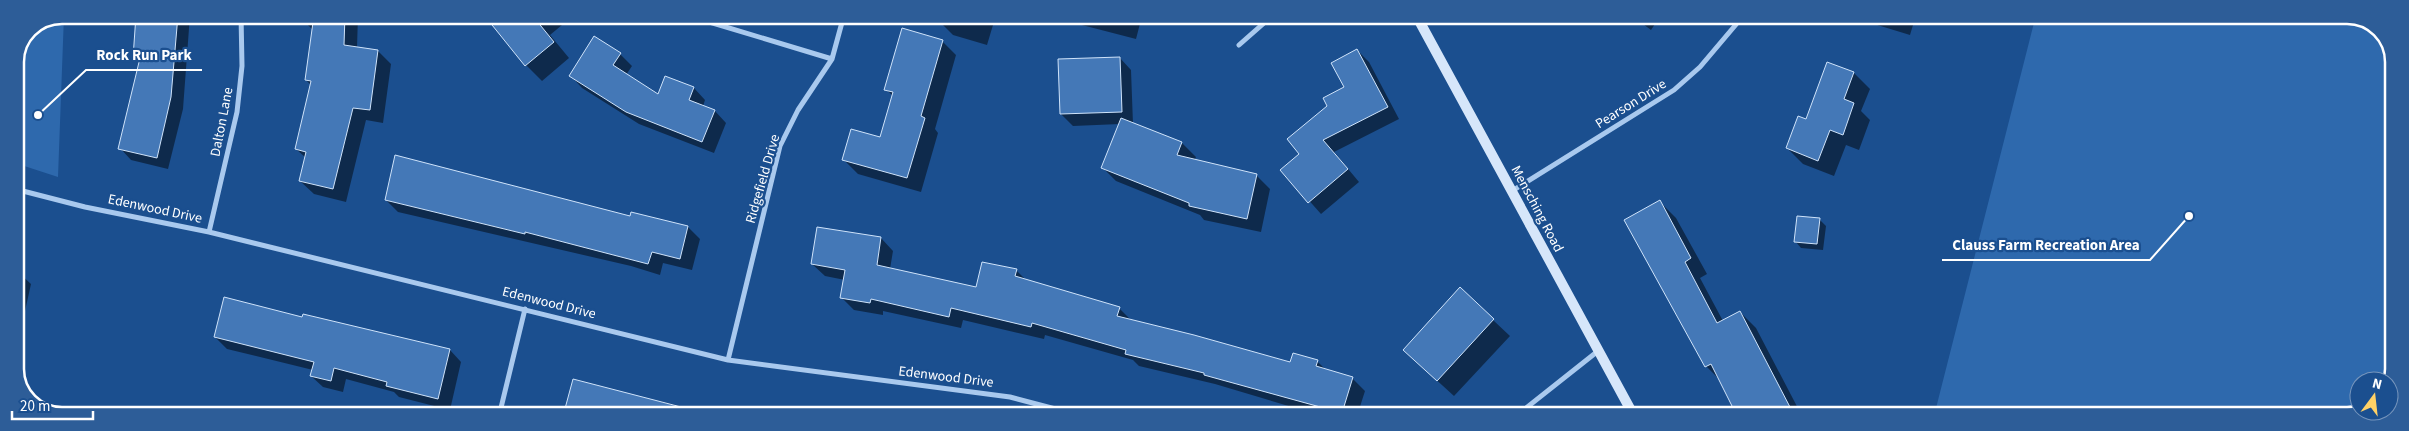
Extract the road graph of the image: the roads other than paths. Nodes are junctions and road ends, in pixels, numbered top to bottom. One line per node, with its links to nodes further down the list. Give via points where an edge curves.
1 (241, 24): 11 (street, Dalton Lane, via 242,66 237,112)
2 (716, 24): 8 (street)
3 (842, 24): 8 (street, Ridgefield Drive)
4 (1263, 24): 7 (street)
5 (1421, 24): 10 (street, Mensching Road)
6 (1736, 24): 10 (street, Pearson Drive, via 1700,67 1674,90)
7 (1239, 45)
8 (832, 59): 14 (street, Ridgefield Drive, via 798,110 780,146)
9 (24, 191): 11 (street, Edenwood Drive)
10 (1512, 191): 13 (street, Mensching Road)
11 (209, 232): 12 (street, Edenwood Drive)
12 (525, 309): 14 (street, Edenwood Drive); 15 (street)
13 (1598, 351): 17 (street); 18 (street, Mensching Road)
14 (728, 360): 16 (street, Edenwood Drive, via 1010,397)
15 (501, 407)
16 (1048, 407)
17 (1527, 407)
18 (1629, 407)

